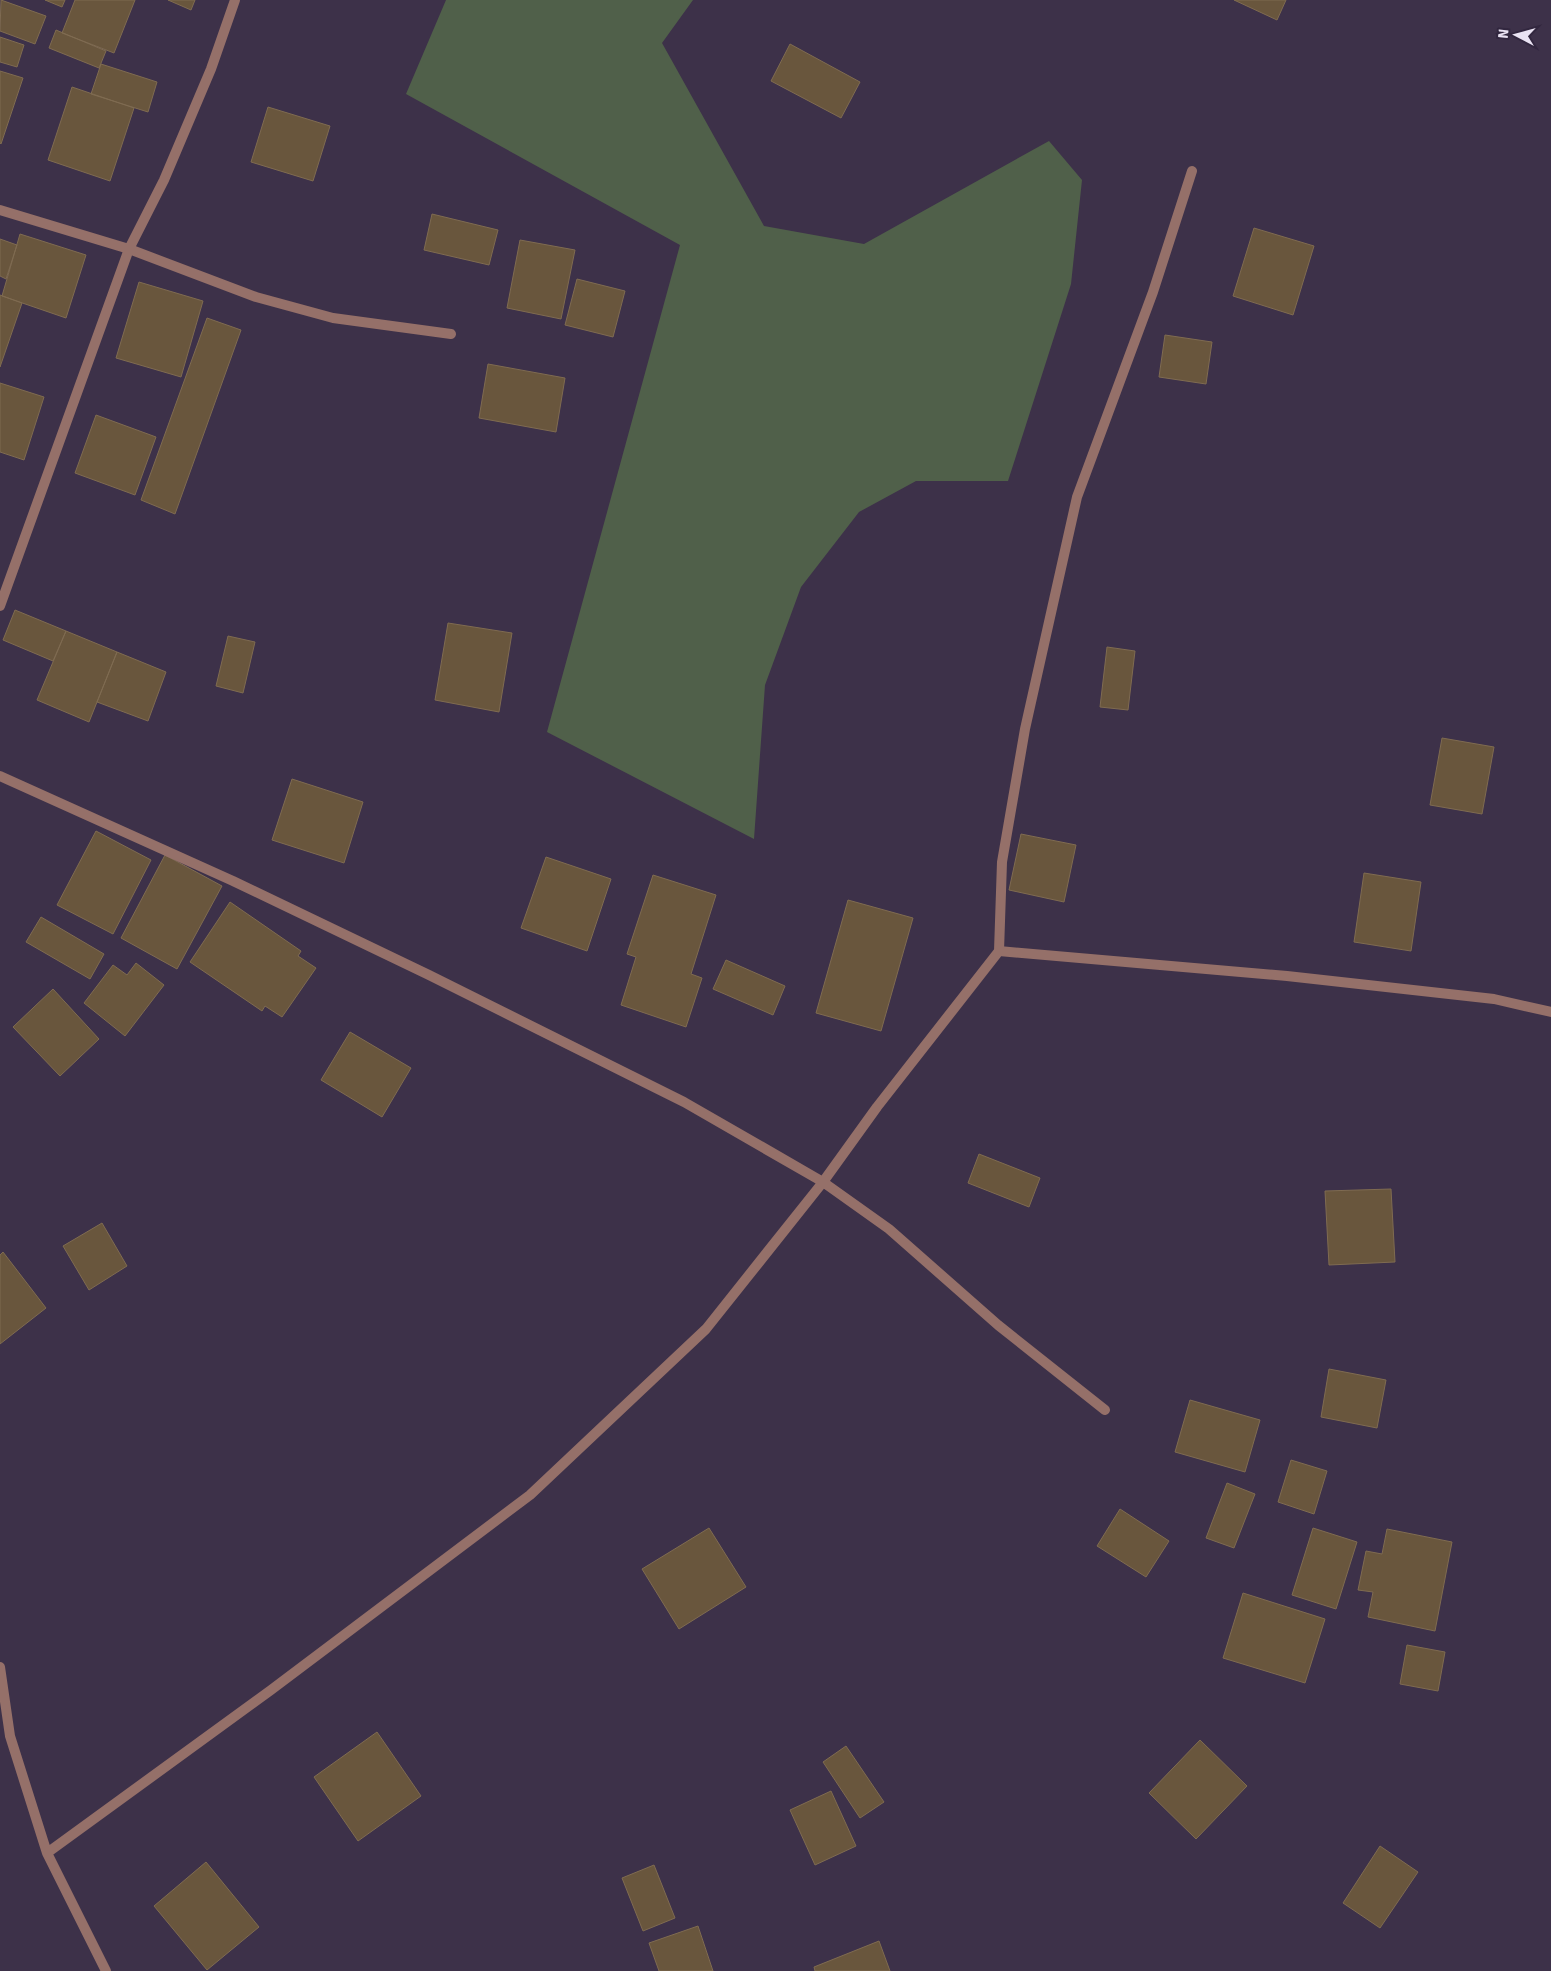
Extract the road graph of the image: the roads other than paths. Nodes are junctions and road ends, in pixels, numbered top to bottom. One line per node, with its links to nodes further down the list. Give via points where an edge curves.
1 (235, 0): 4 (street, via 211,69 168,171)
2 (1192, 171): 8 (street, via 1153,292 1077,497 1024,738 1002,862)
3 (0, 210): 4 (street)
4 (129, 249): 5 (street, via 256,297 333,318); 6 (street)
5 (451, 334)
6 (0, 606)
7 (0, 776): 10 (street, via 224,877 438,979 684,1102)
8 (999, 951): 9 (street, via 1287,976 1484,998); 10 (street)
9 (1551, 1012)
10 (822, 1182): 11 (street, via 889,1229 998,1325); 13 (street, via 706,1329 530,1495)
11 (1105, 1410)
12 (0, 1667): 13 (street, via 10,1736)
13 (47, 1853): 14 (street)
14 (106, 1971)

